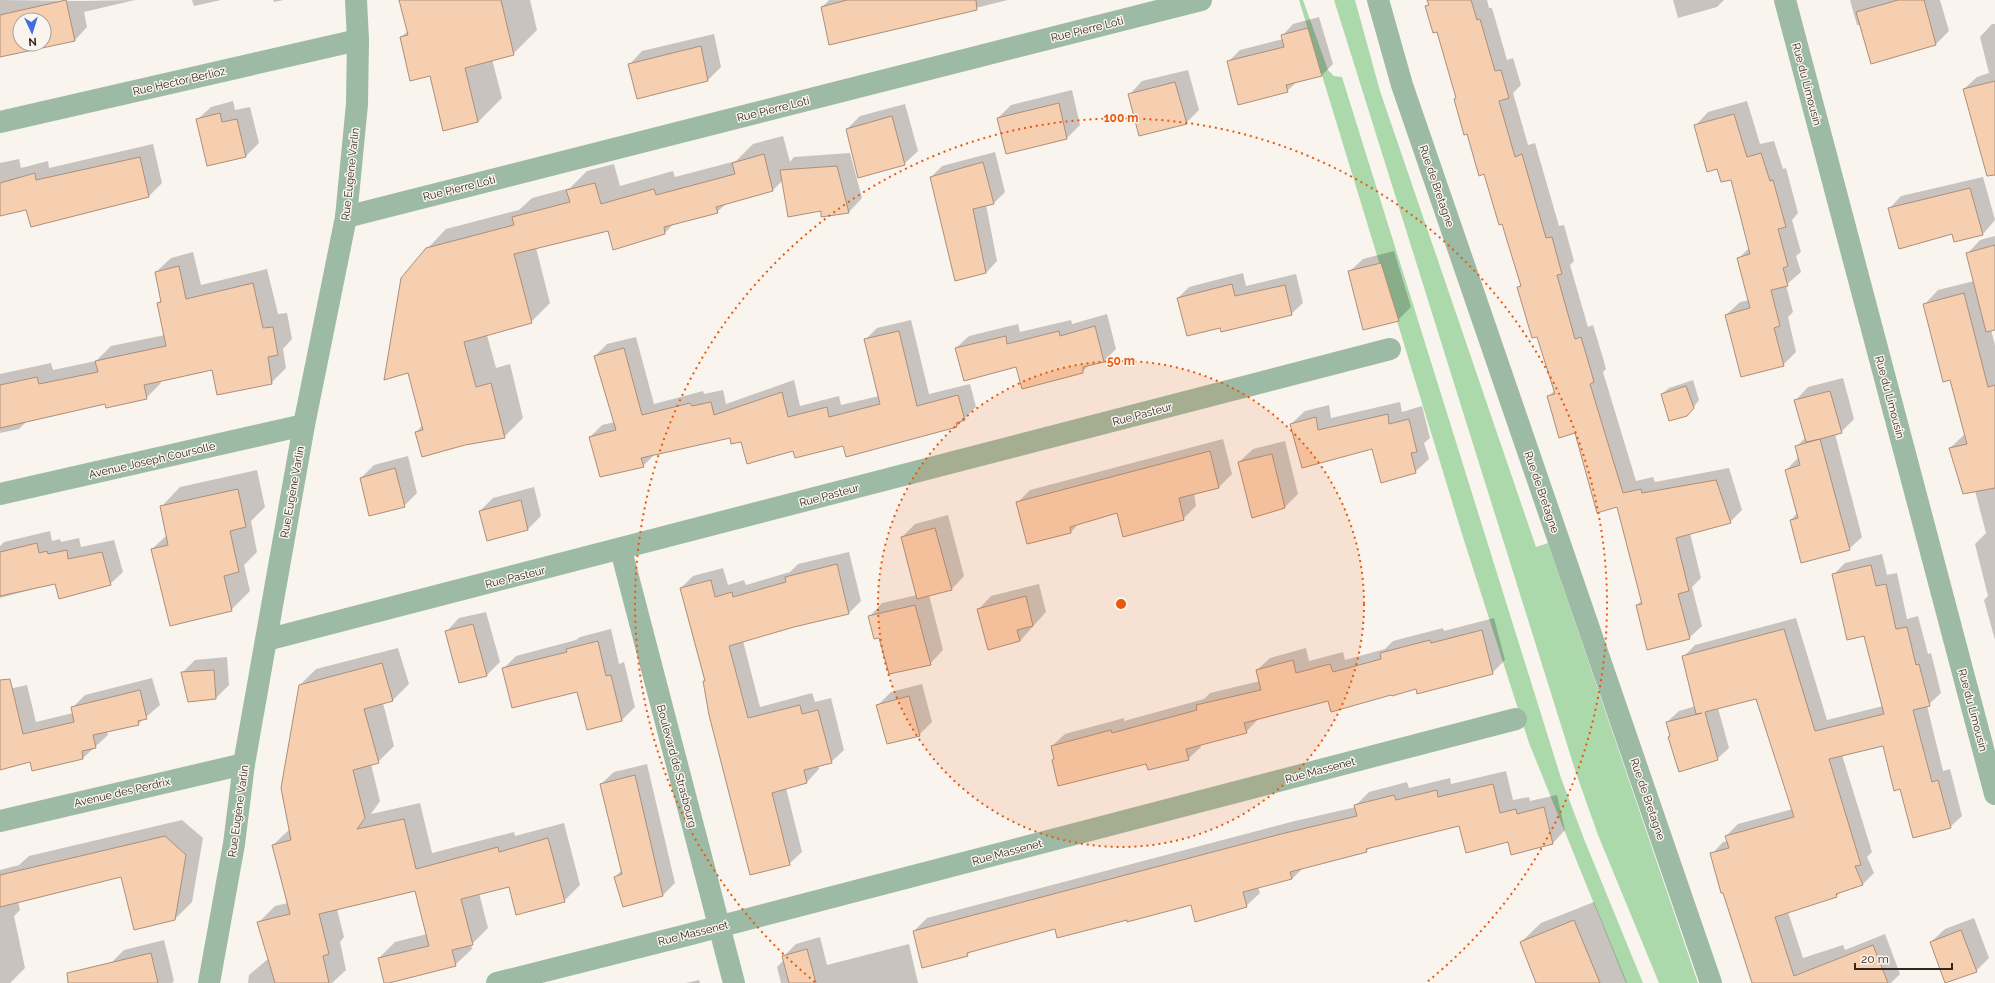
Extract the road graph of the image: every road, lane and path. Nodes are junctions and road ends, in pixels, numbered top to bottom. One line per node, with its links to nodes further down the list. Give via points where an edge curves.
1 (356, 0): 5 (street, Rue Eugène Varlin)
2 (1201, 0): 7 (street, Rue Pierre Loti)
3 (1378, 0): 21 (street, Rue de Bretagne, via 1405,92)
4 (1785, 0): 15 (street, Rue du Limousin)
5 (358, 40): 6 (street, Rue Hector Berlioz); 7 (street, Rue Eugène Varlin, via 357,104)
6 (0, 122)
7 (346, 217): 9 (street, Rue Eugène Varlin)
8 (1390, 349): 11 (street, Rue Pasteur)
9 (304, 425): 10 (street, Avenue Joseph Coursolle); 12 (street, Rue Eugène Varlin)
10 (0, 494)
11 (621, 550): 12 (street, Rue Pasteur); 17 (street, Boulevard de Strasbourg)
12 (266, 640): 14 (street, Rue Eugène Varlin)
13 (1516, 719): 17 (street, Rue Massenet)
14 (244, 764): 16 (street, Avenue des Perdrix); 18 (street, Rue Eugène Varlin, via 234,844)
15 (1995, 794)
16 (0, 821)
17 (720, 927): 19 (street, Rue Massenet); 20 (street, Boulevard de Strasbourg)
18 (209, 983)
19 (497, 983)
20 (734, 983)
21 (1711, 983)

